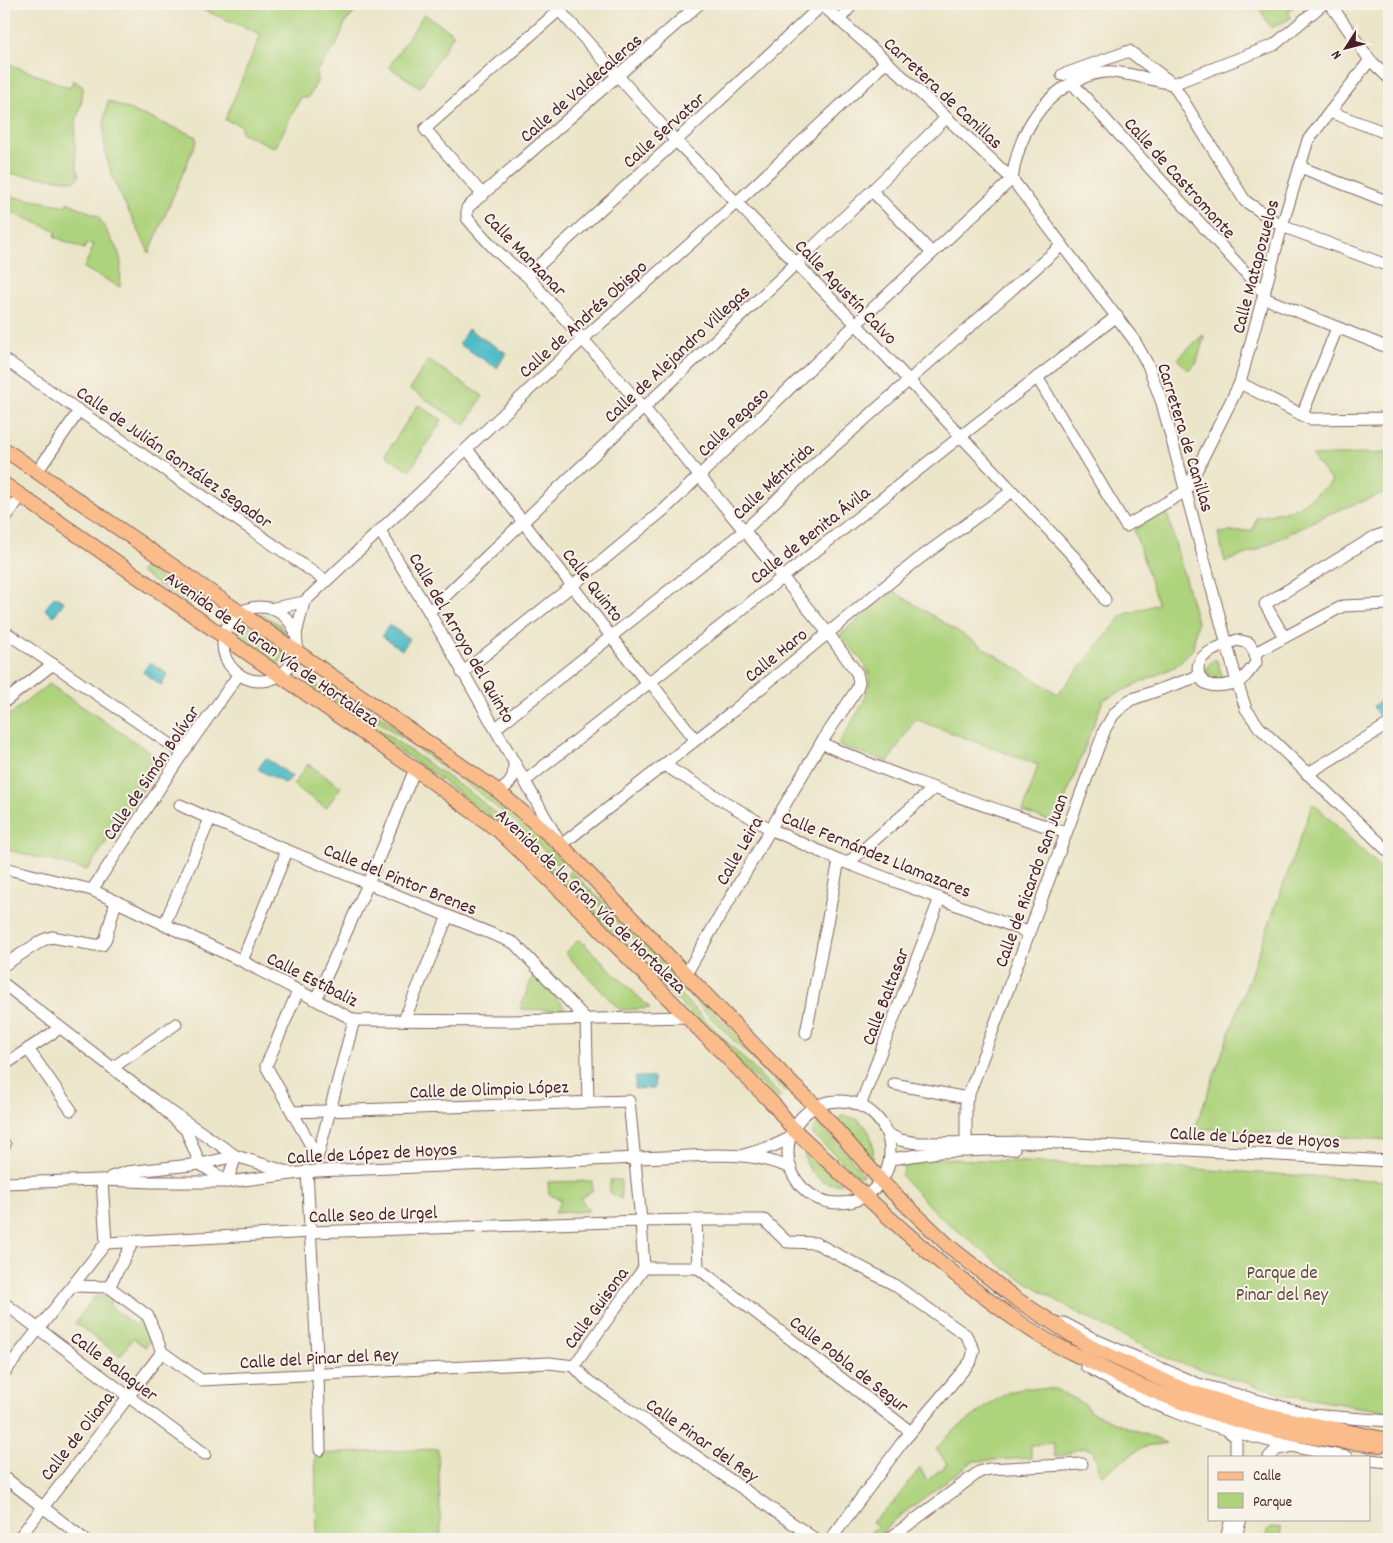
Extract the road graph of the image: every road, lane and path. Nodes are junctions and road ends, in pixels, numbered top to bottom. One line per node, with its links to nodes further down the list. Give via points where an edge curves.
1 (699, 4): 11 (street, Calle de Valdecaleras)
2 (821, 4): 7 (street, Carretera de Canillas); 18 (street, Calle Servator)
3 (853, 4): 7 (street)
4 (1323, 4): 14 (street, via 1274,45)
5 (1330, 4): 8 (street)
6 (563, 7): 11 (street, Calle Agustín Calvo); 22 (street, Calle Manzanar, via 425,129)
7 (839, 20): 9 (street, Carretera de Canillas)
8 (1370, 60): 12 (street); 15 (street, Calle Matapozuelos)
9 (886, 61): 16 (street, Carretera de Canillas); 23 (street, Calle de Andrés Obispo)
10 (1062, 74): 14 (street, via 1129,50)
11 (618, 76): 18 (street, Calle Agustín Calvo); 22 (street, Calle de Valdecaleras)
12 (1389, 78)
13 (1072, 83): 14 (street, via 1088,76 1112,72); 20 (street, via 1048,99 1037,113 1015,158); 31 (street, Calle de Castromonte)
14 (1173, 84): 25 (street, via 1245,201)
15 (1330, 112): 17 (street); 19 (street, Calle Matapozuelos, via 1308,140)
16 (946, 118): 20 (street, Carretera de Canillas); 21 (street, Calle de Alejandro Villegas)
17 (1389, 134)
18 (676, 141): 23 (street, Calle Agustín Calvo); 30 (street, Calle Servator)
19 (1300, 167): 24 (street); 25 (street, Calle Matapozuelos)
20 (1012, 178): 26 (street, Carretera de Canillas); 27 (street, Calle Pegaso)
21 (872, 191): 27 (street); 28 (street, Calle de Alejandro Villegas)
22 (483, 195): 30 (street, Calle Manzanar, via 468,208 467,218 491,247)
23 (736, 202): 28 (street, Calle Agustín Calvo); 35 (street, Calle de Andrés Obispo)
24 (1389, 202)
25 (1282, 226): 29 (street); 31 (street, Calle Matapozuelos)
26 (1062, 245): 32 (street, Carretera de Canillas); 39 (street, Calle Méntrida)
27 (932, 253): 33 (street, Calle Pegaso)
28 (796, 264): 33 (street, Calle Agustín Calvo); 41 (street, Calle de Alejandro Villegas)
29 (1389, 266)
30 (527, 276): 35 (street, Calle Manzanar)
31 (1264, 296): 34 (street); 40 (street, Calle Matapozuelos)
32 (1117, 316): 38 (street, Calle de Benita Ávila); 51 (street, Carretera de Canillas, via 1148,365)
33 (856, 324): 39 (street, Calle Agustín Calvo); 49 (street, Calle Pegaso)
34 (1337, 328): 36 (street); 44 (street)
35 (583, 339): 41 (street, Calle Manzanar); 47 (street, Calle de Andrés Obispo)
36 (1389, 348)
37 (4, 359): 42 (street, Calle de Julián González Segador)
38 (1037, 377): 45 (street, Calle de Benita Ávila); 51 (street, via 1126,526)
39 (908, 381): 45 (street, Calle Agustín Calvo); 56 (street, Calle Méntrida)
40 (1240, 383): 44 (street); 51 (street, Calle Matapozuelos)
41 (644, 408): 49 (street, Calle Manzanar); 55 (street, Calle de Alejandro Villegas)
42 (79, 411): 48 (street); 60 (street, Calle de Julián González Segador)
43 (1389, 414): 44 (street, via 1383,418 1310,418)
44 (1302, 415)
45 (960, 437): 52 (street, Calle Agustín Calvo); 59 (street, Calle de Benita Ávila)
46 (4, 448): 48 (main road, Avenida de la Gran Vía de Hortaleza)
47 (467, 449): 55 (street, Calle Quinto); 57 (street, Calle de Andrés Obispo)
48 (37, 472): 66 (main road, Avenida de la Gran Vía de Hortaleza)
49 (700, 475): 56 (street, Calle Manzanar); 61 (street, Calle Pegaso, via 666,508)
50 (4, 484): 53 (main road, Avenida de la Gran Vía de Hortaleza)
51 (1186, 490): 74 (street, Carretera de Canillas)
52 (1012, 491): 62 (street, Calle Agustín Calvo, via 1074,557); 69 (street, Calle Haro, via 916,561)
53 (21, 496): 54 (street); 71 (main road, Avenida de la Gran Vía de Hortaleza)
54 (4, 520)
55 (523, 521): 61 (street, Calle Quinto); 67 (street, Calle de Alejandro Villegas)
56 (745, 530): 59 (street, Calle Manzanar); 72 (street, Calle Méntrida)
57 (380, 531): 60 (street, Calle de Andrés Obispo); 67 (street, Calle del Arroyo del Quinto)
58 (1388, 535): 73 (street, via 1374,536 1264,604)
59 (782, 577): 69 (street, Calle Manzanar); 83 (street, Calle de Benita Ávila)
60 (326, 581): 63 (street, Calle de Andrés Obispo)
61 (573, 585): 72 (street, Calle Quinto); 78 (street, Calle Pegaso)
62 (1105, 600)
63 (304, 602): 65 (street); 70 (street)
64 (1389, 604): 73 (street, via 1343,606)
65 (274, 608): 66 (street, via 257,607); 70 (street, via 290,621)
66 (240, 612): 71 (street, via 226,628); 75 (main road, Avenida de la Gran Vía de Hortaleza)
67 (429, 612): 78 (street, Calle del Arroyo del Quinto)
68 (4, 631): 77 (street)
69 (828, 633): 87 (street, Calle Haro); 88 (street, Calle Leira, via 857,673 859,682)
70 (296, 634): 75 (street)
71 (224, 636): 79 (street, via 225,658); 80 (main road, Avenida de la Gran Vía de Hortaleza)
72 (613, 637): 83 (street, Calle Quinto, via 643,678); 86 (street, Calle Méntrida)
73 (1284, 637): 76 (street)
74 (1227, 644): 76 (street, via 1237,640 1249,643); 81 (street, via 1203,657 1199,662); 82 (street, Carretera de Canillas)
75 (297, 651): 80 (street); 96 (main road, Avenida de la Gran Vía de Hortaleza)
76 (1255, 653): 82 (street, via 1256,663)
77 (53, 664): 84 (street); 89 (street)
78 (462, 672): 86 (street, Calle del Arroyo del Quinto)
79 (239, 674): 80 (street, via 256,681); 89 (street, Calle de Simón Bolívar)
80 (279, 675): 92 (main road, Avenida de la Gran Vía de Hortaleza)
81 (1199, 676): 82 (street, via 1208,685); 100 (street, Calle de Ricardo San Juan, via 1130,700 1114,714 1105,729)
82 (1237, 682): 93 (street, Carretera de Canillas, via 1251,718)
83 (651, 683): 87 (street, Calle Quinto); 94 (street, Calle de Benita Ávila)
84 (4, 702)
85 (1389, 724): 93 (street)
86 (496, 728): 90 (street, Calle del Arroyo del Quinto)
87 (695, 739): 91 (street, Calle Haro)
88 (822, 744): 95 (street); 99 (street, Calle Leira)
89 (183, 753): 107 (street, Calle de Simón Bolívar)
90 (514, 761): 94 (street, Calle del Arroyo del Quinto); 96 (street, via 511,783)
91 (664, 765): 99 (street, Calle Fernández Llamazares); 101 (street, Calle Haro)
92 (415, 769): 106 (street); 119 (main road, Avenida de la Gran Vía de Hortaleza, via 499,831)
93 (1306, 774): 103 (street, Carretera de Canillas)
94 (525, 782): 101 (street, Calle del Arroyo del Quinto)
95 (934, 788): 100 (street); 104 (street)
96 (498, 791): 101 (main road, Avenida de la Gran Vía de Hortaleza)
97 (180, 805): 98 (street, Calle del Pintor Brenes)
98 (210, 819): 102 (street, Calle del Pintor Brenes); 111 (street)
99 (770, 830): 104 (street, Calle Fernández Llamazares); 115 (street, Calle Leira)
100 (1066, 833): 112 (street, Calle de Ricardo San Juan)
101 (561, 845): 115 (main road, Avenida de la Gran Vía de Hortaleza)
102 (288, 850): 106 (street, Calle del Pintor Brenes); 113 (street)
103 (1389, 852)
104 (844, 862): 108 (street, Calle Fernández Llamazares); 125 (street)
105 (4, 868): 107 (street, Calle Estíbaliz)
106 (368, 884): 110 (street, Calle del Pintor Brenes); 118 (street)
107 (92, 890): 109 (street, Calle Estíbaliz)
108 (940, 898): 112 (street, Calle Fernández Llamazares); 135 (street, Calle Baltasar)
109 (116, 902): 111 (street, Calle Estíbaliz); 114 (street, via 102,945 52,937)
110 (448, 916): 120 (street, Calle del Pintor Brenes, via 514,944); 122 (street)
111 (164, 925): 113 (street, Calle Estíbaliz)
112 (1030, 933): 130 (street, Calle de Ricardo San Juan)
113 (242, 961): 117 (street, Calle Estíbaliz)
114 (4, 965)
115 (686, 974): 134 (main road, Avenida de la Gran Vía de Hortaleza)
116 (4, 984): 124 (street)
117 (298, 991): 118 (street, Calle Estíbaliz); 137 (street, via 266,1066)
118 (316, 999): 121 (street, Calle Estíbaliz)
119 (686, 1017): 120 (street, Calle Estíbaliz); 138 (main road, Avenida de la Gran Vía de Hortaleza, via 776,1107)
120 (586, 1019): 122 (street, Calle Estíbaliz); 132 (street)
121 (354, 1020): 122 (street, Calle Estíbaliz); 136 (street)
122 (404, 1020)
123 (176, 1024): 128 (street)
124 (60, 1028): 126 (street); 128 (street)
125 (806, 1033)
126 (28, 1049): 127 (street); 133 (street)
127 (4, 1065)
128 (112, 1068): 131 (street)
129 (894, 1084): 130 (street)
130 (967, 1098): 140 (street, Calle de Ricardo San Juan)
131 (154, 1100): 142 (street); 147 (street, via 186,1130)
132 (588, 1102): 136 (street, Calle de Olimpio López); 144 (street, Calle de Olimpio López, via 629,1101)
133 (68, 1106)
134 (816, 1106): 135 (street, via 846,1100); 138 (street); 153 (main road, Avenida de la Gran Vía de Hortaleza)
135 (860, 1106): 139 (street, via 871,1111)
136 (330, 1111): 137 (street, Calle de Olimpio López); 143 (street)
137 (293, 1112): 143 (street)
138 (791, 1133): 141 (street, Calle de López de Hoyos, via 773,1146); 148 (street, via 788,1155); 155 (main road, Avenida de la Gran Vía de Hortaleza)
139 (888, 1134): 140 (street, Calle de López de Hoyos, via 918,1143); 145 (street)
140 (966, 1147): 145 (street, Calle de López de Hoyos); 146 (street, Calle de López de Hoyos, via 1040,1142)
141 (743, 1155): 144 (street, Calle de López de Hoyos); 148 (street, Calle de López de Hoyos)
142 (236, 1156): 147 (street); 150 (street); 152 (street)
143 (317, 1156): 149 (street)
144 (634, 1158): 149 (street, Calle de López de Hoyos); 157 (street)
145 (890, 1159): 153 (street)
146 (1389, 1161)
147 (200, 1164): 151 (street, via 127,1172); 152 (street)
148 (791, 1168): 155 (street, via 813,1196 834,1203)
149 (311, 1171): 150 (street, Calle de López de Hoyos); 158 (street)
150 (292, 1172): 152 (street, Calle de López de Hoyos)
151 (102, 1180): 152 (street, Calle de López de Hoyos); 154 (street, Calle de López de Hoyos); 160 (street)
152 (227, 1182)
153 (882, 1182): 155 (street); 165 (main road, Avenida de la Gran Vía de Hortaleza, via 950,1247)
154 (6, 1186)
155 (867, 1196): 168 (main road, Avenida de la Gran Vía de Hortaleza, via 945,1266)
156 (696, 1220): 157 (street, Calle Seo de Urgel); 162 (street); 176 (street, Calle Pobla de Segur, via 764,1220 787,1242 816,1243 893,1284 966,1335 974,1350 971,1361)
157 (641, 1221): 158 (street, Calle Seo de Urgel); 161 (street)
158 (311, 1232): 159 (street, Calle Seo de Urgel); 172 (street)
159 (133, 1242): 160 (street, Calle Seo de Urgel); 164 (street)
160 (106, 1243): 163 (street)
161 (644, 1268): 162 (street); 170 (street, Calle Guisona)
162 (698, 1268): 176 (street, Calle Pobla de Segur)
163 (74, 1286): 164 (street); 167 (street)
164 (109, 1287): 169 (street, via 148,1316)
165 (1016, 1299): 174 (street, Avenida de la Gran Vía de Hortaleza, via 1096,1340 1196,1383 1311,1415); 177 (main road, Avenida de la Gran Vía de Hortaleza, via 1089,1346 1187,1391 1261,1414)
166 (4, 1303): 167 (street, Calle Balaguer)
167 (38, 1329): 171 (street); 173 (street, Calle Balaguer)
168 (1043, 1337): 175 (street, Avenida de la Gran Vía de Hortaleza, via 1128,1391 1176,1413); 178 (main road, Avenida de la Gran Vía de Hortaleza, via 1160,1395 1223,1416 1292,1434)
169 (162, 1352): 172 (street, Calle del Pinar del Rey, via 201,1380); 173 (street, Calle de Oliana)
170 (574, 1366): 172 (street, Calle del Pinar del Rey, via 550,1363); 194 (street, Calle Pinar del Rey, via 587,1380)
171 (4, 1373)
172 (318, 1374): 180 (street)
173 (128, 1396): 181 (street, Calle Balaguer); 189 (street, Calle de Oliana)
174 (1389, 1421)
175 (1226, 1429): 179 (street, Avenida de la Gran Vía de Hortaleza); 182 (street, via 1236,1437)
176 (911, 1432): 195 (street)
177 (1389, 1440)
178 (1389, 1446)
179 (1289, 1447): 183 (street, via 1276,1449); 184 (street, Avenida de la Gran Vía de Hortaleza)
180 (320, 1450)
181 (205, 1454)
182 (1236, 1456)
183 (1270, 1456)
184 (1341, 1456)
185 (1370, 1460): 186 (street)
186 (1389, 1462)
187 (1082, 1464): 196 (street, via 979,1472)
188 (4, 1477): 189 (street)
189 (41, 1507): 192 (street, Calle de Oliana); 193 (street)
190 (1231, 1520): 197 (street)
191 (1241, 1520): 198 (street)
192 (18, 1539)
193 (84, 1539)
194 (814, 1539)
195 (831, 1539)
196 (889, 1539)
197 (1226, 1539)
198 (1235, 1539)

